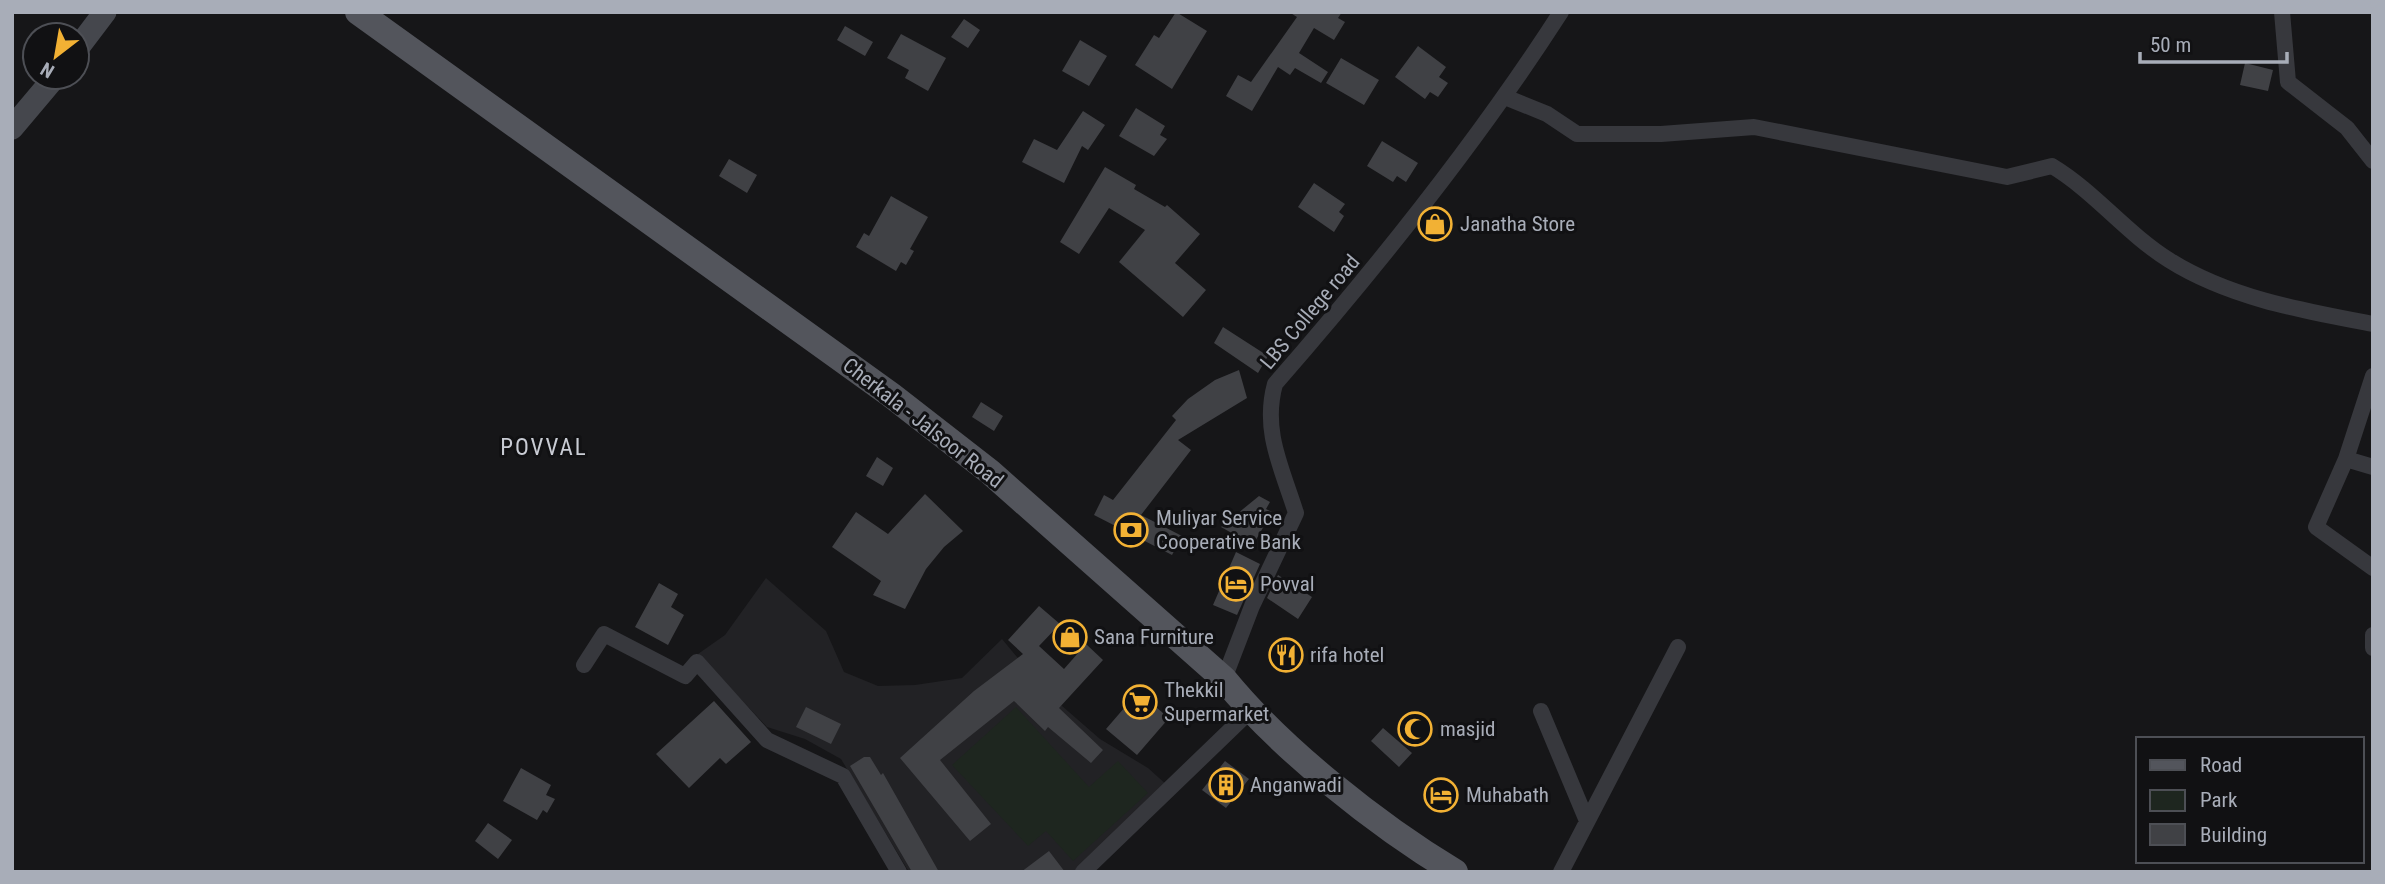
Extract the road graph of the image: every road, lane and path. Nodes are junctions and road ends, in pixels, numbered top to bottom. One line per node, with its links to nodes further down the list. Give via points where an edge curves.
1 (105, 12): 5 (street)
2 (358, 12): 19 (main road, Cherkala - Jalsoor Road, via 891,395 990,472)
3 (1561, 12): 7 (street, LBS College road)
4 (2282, 12): 9 (street, via 2288,82 2347,128)
5 (91, 30)
6 (43, 91): 8 (street)
7 (1505, 97): 10 (street, via 1547,114 1577,134 1754,127 2007,177 2052,166 2080,183 2168,260 2262,300); 19 (street, LBS College road, via 1400,237 1275,384 1269,426 1296,513)
8 (12, 128)
9 (2373, 161)
10 (2373, 324)
11 (2373, 376): 12 (street)
12 (2346, 459): 13 (street); 14 (street, via 2316,527)
13 (2373, 467)
14 (2373, 568)
15 (2373, 635): 17 (street)
16 (1678, 647): 22 (street)
17 (2373, 648)
18 (584, 665): 23 (street, via 604,634 685,676 696,662 767,740 843,776)
19 (1224, 679): 20 (main road, Cherkala - Jalsoor Road)
20 (1250, 711): 24 (street); 25 (main road, Cherkala - Jalsoor Road, via 1349,795)
21 (1541, 711): 22 (street)
22 (1587, 821): 26 (street)
23 (899, 872)
24 (1083, 872)
25 (1455, 872)
26 (1561, 872)

